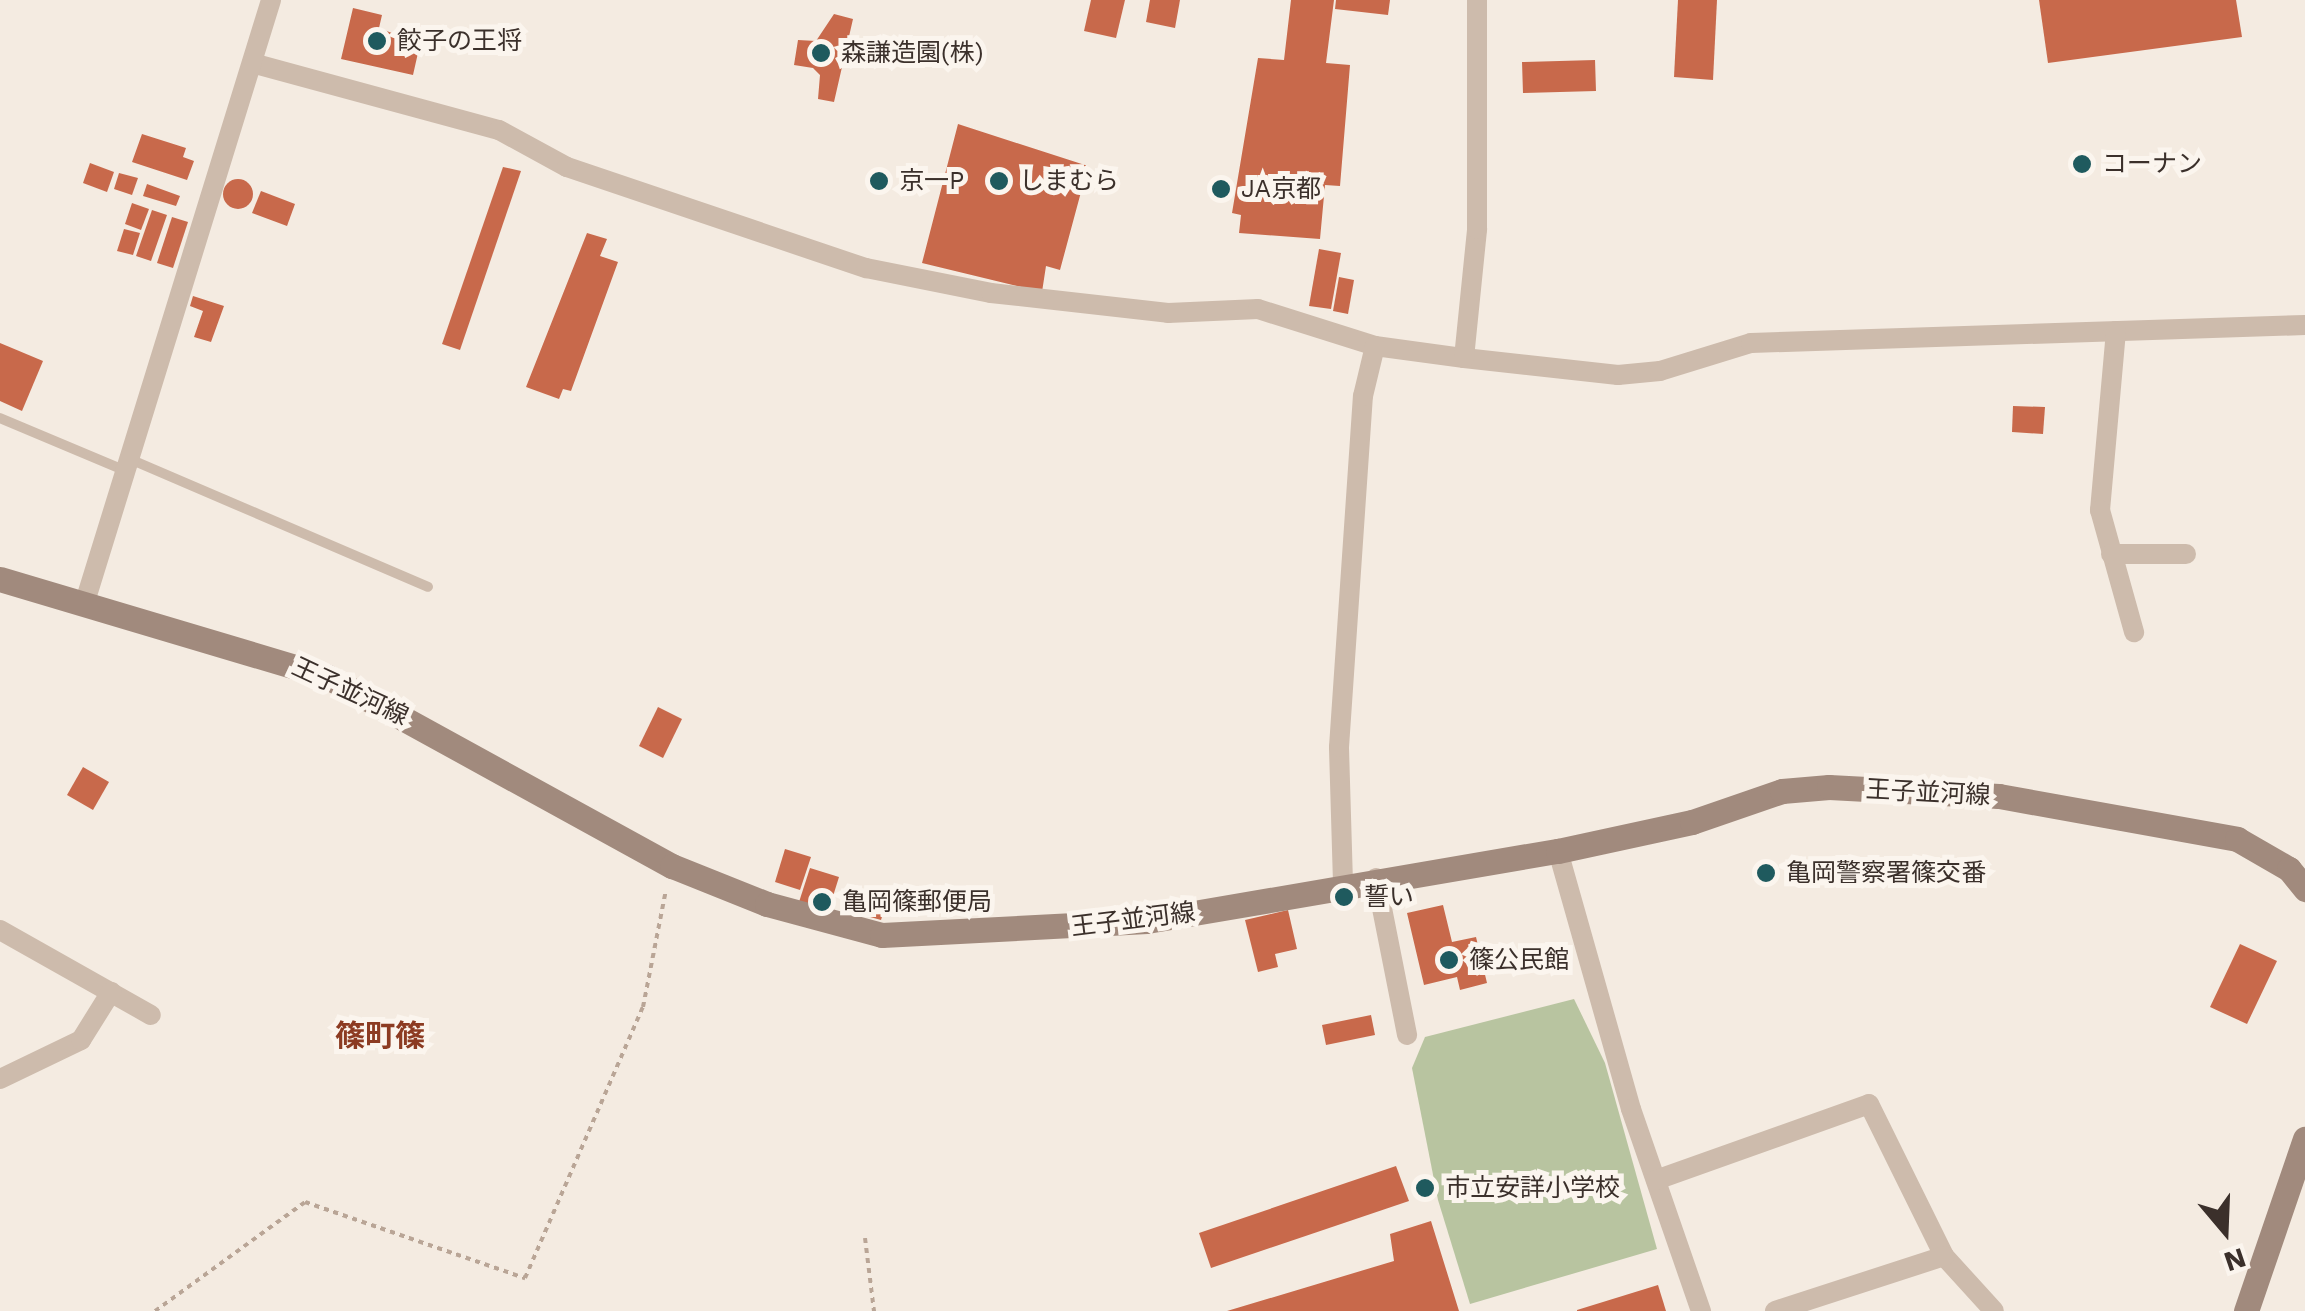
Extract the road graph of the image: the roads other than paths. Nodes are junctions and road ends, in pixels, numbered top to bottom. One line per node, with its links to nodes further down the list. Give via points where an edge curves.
1 (271, 0): 3 (street)
2 (1477, 0): 7 (street, via 1477,229)
3 (252, 63): 6 (street, via 499,130 567,167 866,268 992,293 1168,313 1258,309); 9 (street)
4 (2305, 325): 5 (street)
5 (2116, 330): 7 (street, via 1751,343 1660,371 1618,375); 10 (street, via 2100,510)
6 (1376, 346): 7 (street); 18 (street, via 1362,396 1339,747)
7 (1464, 358)
8 (0, 418): 9 (lane)
9 (129, 466): 13 (lane); 14 (street)
10 (2111, 554): 11 (street); 15 (street)
11 (2186, 554)
12 (0, 579): 14 (main road, 王子並河線)
13 (428, 588)
14 (84, 605): 18 (main road, 王子並河線, via 326,676 672,866 766,904 882,935 1147,921)
15 (2134, 632)
16 (1558, 850): 17 (main road, 王子並河線); 19 (main road, 王子並河線, via 1692,822 1782,791 1999,796 2237,839 2289,870); 26 (street)
17 (1376, 878): 18 (main road, 王子並河線); 23 (street)
18 (1343, 883)
19 (2305, 888)
20 (0, 930): 21 (street)
21 (111, 992): 22 (street); 24 (street, via 81,1040)
22 (151, 1014)
23 (1407, 1034)
24 (0, 1079)
25 (2305, 1139): 31 (main road)
26 (1656, 1180): 27 (street, via 1869,1104); 28 (street)
27 (1944, 1256): 29 (street); 30 (street)
28 (1701, 1311)
29 (1775, 1311)
30 (1994, 1311)
31 (2246, 1311)

